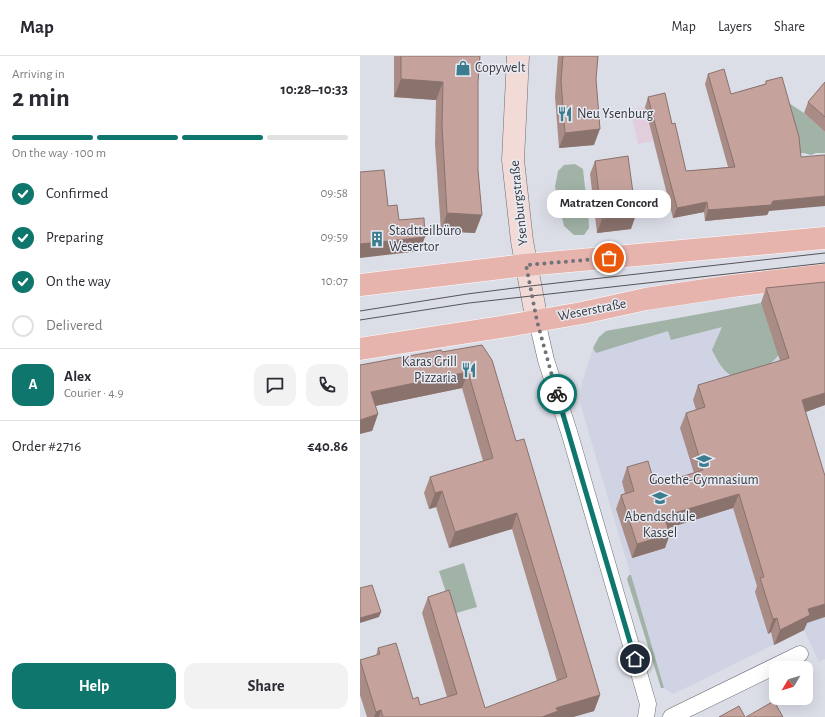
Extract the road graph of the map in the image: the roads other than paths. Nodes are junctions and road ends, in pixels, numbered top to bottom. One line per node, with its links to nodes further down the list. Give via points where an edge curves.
1 (518, 56): 3 (main road, Ysenburgstraße, via 513,160)
2 (825, 238): 3 (main road)
3 (526, 265): 5 (main road); 6 (main road, Ysenburgstraße)
4 (825, 275): 6 (main road, Weserstraße, via 732,286)
5 (360, 285)
6 (537, 321): 7 (main road, Weserstraße); 9 (street, Ysenburgstraße, via 546,360 648,704)
7 (360, 349)
8 (800, 654): 10 (street)
9 (646, 717)
10 (671, 717)

